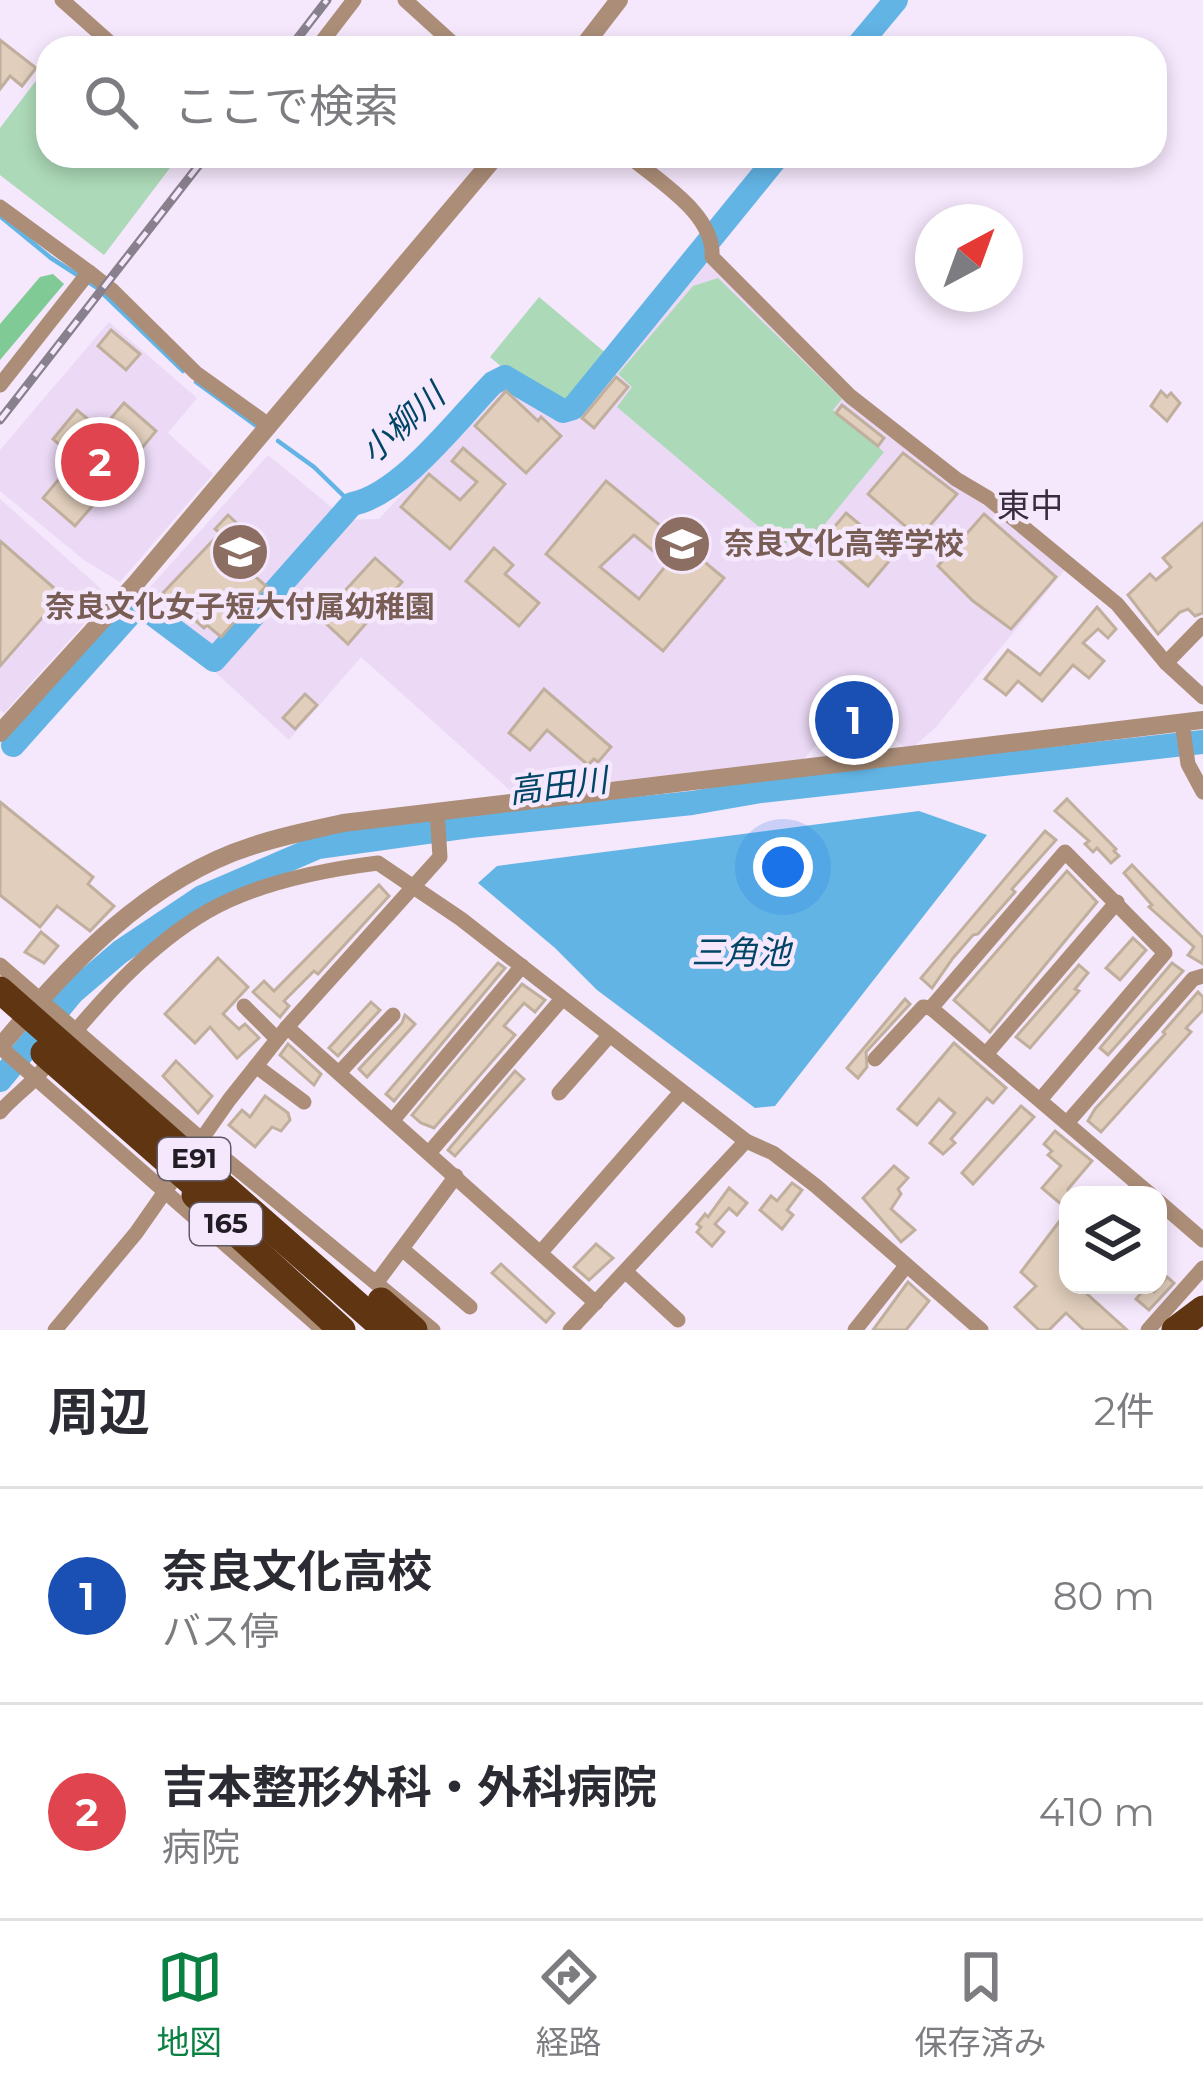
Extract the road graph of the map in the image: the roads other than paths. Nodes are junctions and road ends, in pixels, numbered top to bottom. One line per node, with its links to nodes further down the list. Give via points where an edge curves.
1 (62, 0): 5 (street)
2 (354, 0): 6 (street)
3 (405, 0): 7 (street)
4 (619, 0): 8 (street)
5 (102, 36)
6 (326, 36)
7 (445, 36)
8 (591, 36)
9 (486, 168): 14 (street)
10 (643, 168): 16 (street, via 706,224 712,257 850,396 1117,604)
11 (0, 207): 12 (street)
12 (89, 272): 13 (street); 14 (street, via 196,373)
13 (0, 385)
14 (270, 426): 20 (street)
15 (1203, 625): 16 (street)
16 (1166, 663): 17 (street)
17 (1203, 697)
18 (1203, 720): 19 (street)
19 (1183, 728): 21 (street); 22 (street)
20 (0, 733)
21 (1203, 792)
22 (438, 815): 23 (street, via 440,856); 30 (street, via 343,823 196,869 143,901)
23 (416, 888): 26 (street); 35 (street, via 378,863 256,890 207,912); 36 (street)
24 (1117, 902): 32 (street, via 1065,852); 39 (street); 46 (street, via 1165,953)
25 (0, 965): 30 (street)
26 (522, 966): 29 (street); 50 (street)
27 (1203, 976): 51 (street)
28 (0, 989): 53 (highway, E91, bridge)
29 (562, 999): 37 (street); 54 (street)
30 (42, 1002): 35 (street); 38 (street)
31 (244, 1006): 36 (street)
32 (932, 1008): 39 (street); 40 (street, via 923,1007)
33 (0, 1014): 49 (highway, E91, bridge)
34 (393, 1015): 42 (street)
35 (73, 1027): 43 (street); 53 (street)
36 (282, 1033): 41 (street); 42 (street)
37 (608, 1036): 44 (street); 45 (street)
38 (2, 1048): 43 (street)
39 (987, 1053): 46 (street)
40 (875, 1059)
41 (256, 1066): 47 (street); 53 (street)
42 (339, 1073): 50 (street)
43 (33, 1076): 48 (street); 57 (street)
44 (681, 1092): 52 (street); 61 (street)
45 (559, 1094)
46 (1040, 1100): 51 (street)
47 (304, 1102)
48 (0, 1112)
49 (113, 1114): 72 (highway, 165, bridge); 73 (highway, E91, bridge)
50 (393, 1120): 54 (street)
51 (1067, 1123): 56 (street)
52 (746, 1141): 62 (street, via 817,1186); 64 (street)
53 (191, 1144): 57 (street); 65 (street); 74 (highway, E91, bridge); 75 (highway, 165, bridge)
54 (429, 1153): 55 (street)
55 (456, 1176): 60 (street); 61 (street)
56 (1140, 1186)
57 (166, 1192): 70 (street); 71 (street)
58 (1167, 1209): 59 (street)
59 (1203, 1240)
60 (402, 1249): 65 (street); 67 (street)
61 (541, 1252): 66 (street)
62 (906, 1266): 78 (street); 79 (street)
63 (1203, 1268): 80 (street)
64 (626, 1272): 66 (street); 69 (street)
65 (377, 1282): 76 (street)
66 (596, 1304): 77 (street)
67 (470, 1307)
68 (1203, 1309): 81 (highway)
69 (678, 1320)
70 (55, 1330)
71 (322, 1330)
72 (342, 1330)
73 (362, 1330)
74 (386, 1330)
75 (414, 1330)
76 (433, 1330)
77 (570, 1330)
78 (855, 1330)
79 (981, 1330)
80 (1148, 1330)
81 (1174, 1330)

